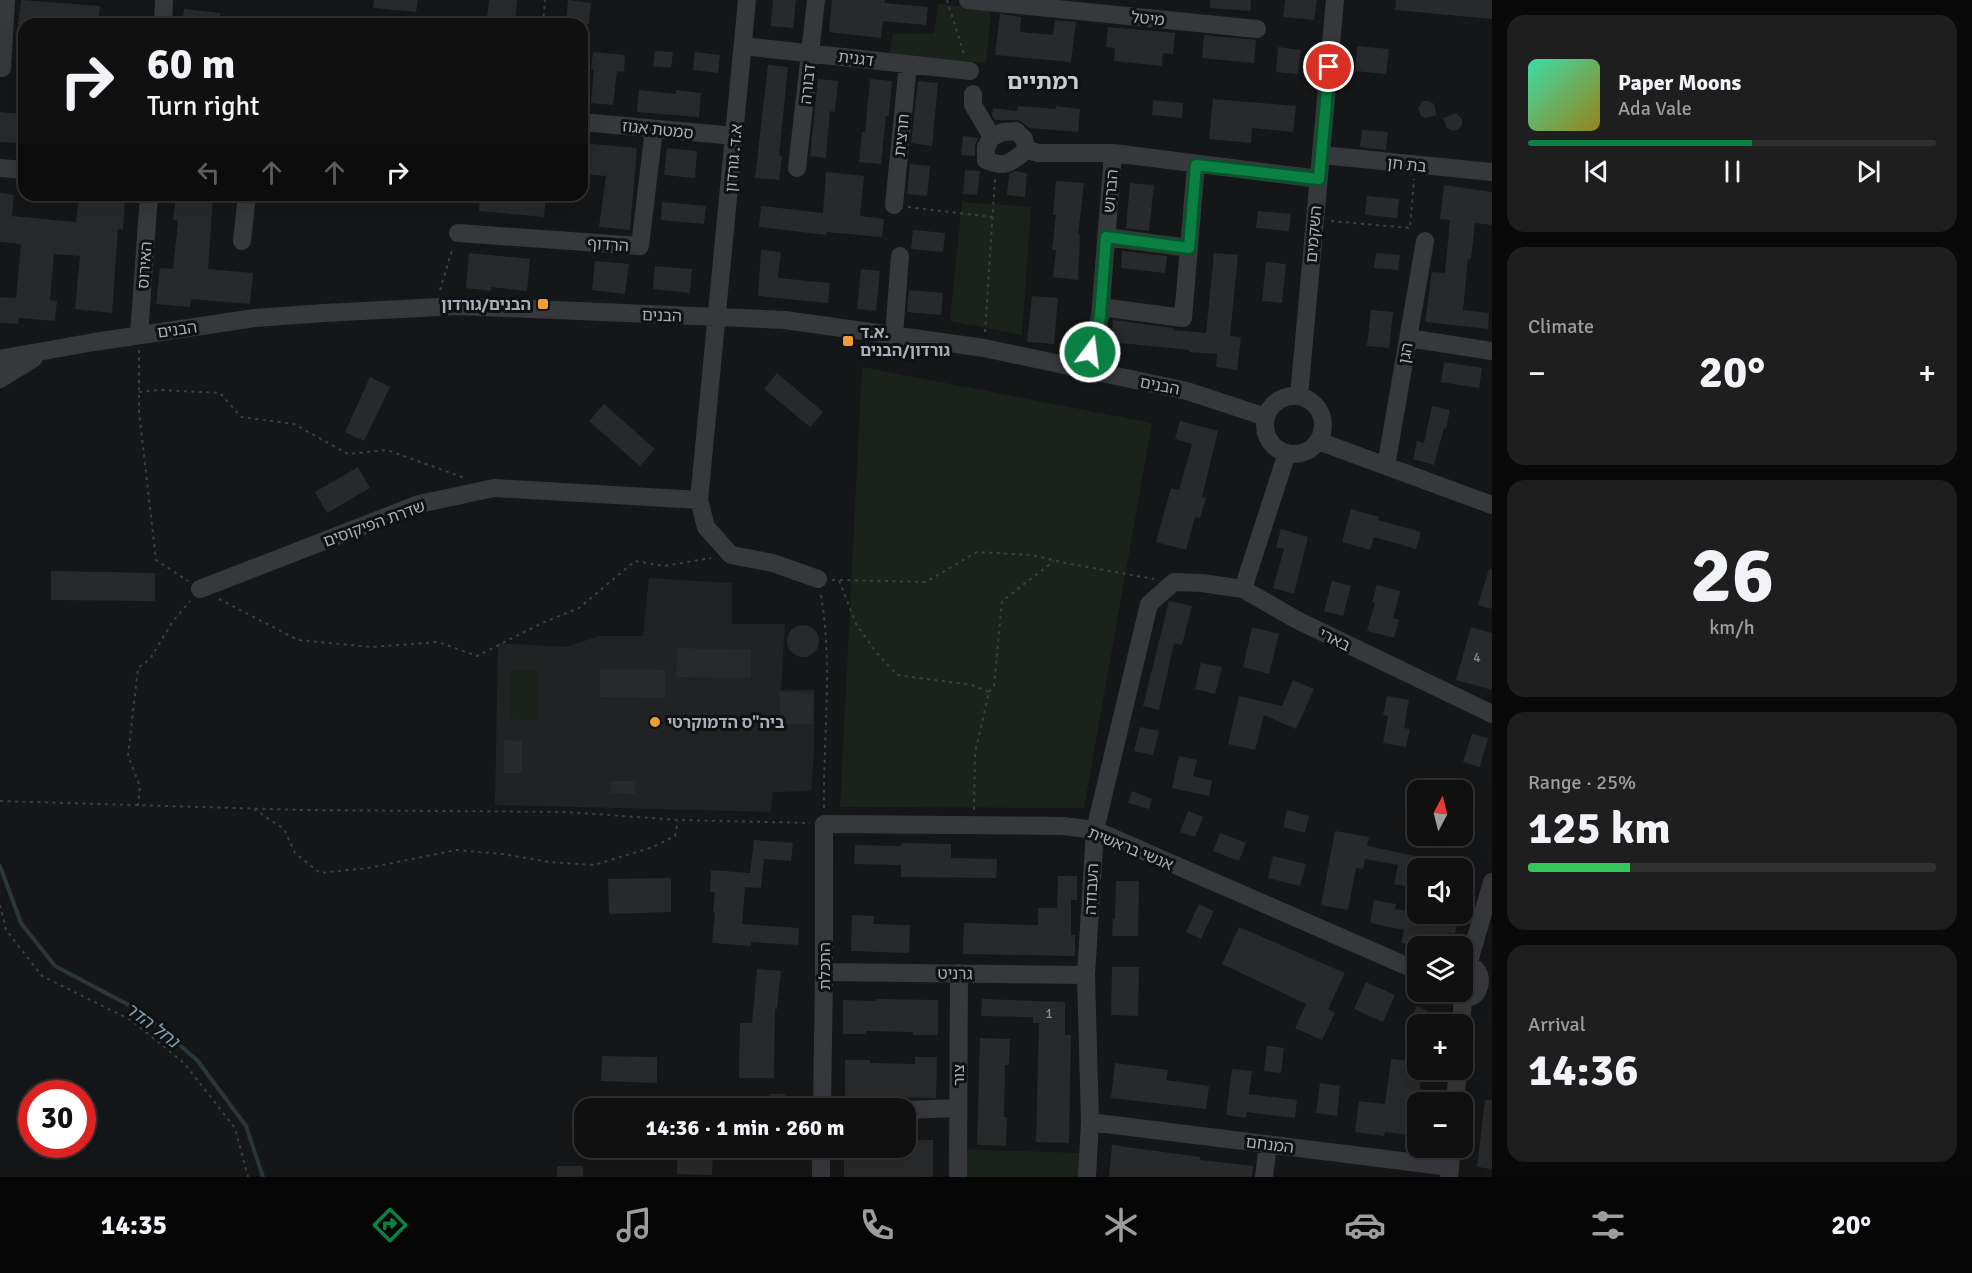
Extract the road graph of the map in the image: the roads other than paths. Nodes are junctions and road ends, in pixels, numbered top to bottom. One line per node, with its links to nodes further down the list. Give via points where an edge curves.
1 (6, 0): 13 (street)
2 (164, 0): 8 (street)
3 (747, 0): 10 (street, א.ד. גורדון)
4 (816, 0): 11 (street, דבורה)
5 (968, 0): 7 (street, מיטל)
6 (1335, 0): 22 (street, השקמים)
7 (1043, 4): 9 (street, מיטל)
8 (163, 18)
9 (1257, 29)
10 (743, 46): 11 (street, דגנית); 18 (street, א.ד. גורדון)
11 (810, 52): 12 (street, דגנית); 25 (street, דבורה)
12 (908, 64): 14 (street, דגנית); 31 (street, חרצית)
13 (2, 68)
14 (970, 71)
15 (973, 94): 19 (street, via 973,105)
16 (588, 123): 17 (street, סמטת אגוז)
17 (654, 129): 18 (street, סמטת אגוז); 32 (street, הרדוף, via 640,246)
18 (735, 136): 39 (street, א.ד. גורדון)
19 (992, 137): 20 (street, via 1016,131); 20 (street, via 986,147 986,160 996,164 1010,164)
20 (1027, 150): 21 (street, הברוש)
21 (1113, 153): 23 (street, הברוש); 33 (street, הברוש)
22 (1322, 155): 27 (street, בת חן); 28 (street, השקמים)
23 (1196, 165): 28 (street, הברוש); 36 (street)
24 (0, 168): 26 (street)
25 (797, 168)
26 (18, 170)
27 (1492, 172)
28 (1319, 179): 48 (street, השקמים)
29 (149, 201): 40 (street, האירוס)
30 (246, 201): 34 (street)
31 (894, 205)
32 (458, 233)
33 (1106, 237): 36 (street); 38 (street, הברוש)
34 (242, 241)
35 (1425, 241): 42 (street, הגן)
36 (1189, 248): 38 (street, via 1183,318)
37 (900, 256): 41 (street)
38 (1101, 307): 46 (street, הברוש)
39 (718, 317): 40 (street, הבנים, via 458,306 255,318); 41 (street, הבנים, via 785,320); 53 (street, א.ד. גורדון)
40 (139, 335): 43 (street, הבנים)
41 (894, 335): 46 (street, הבנים, via 984,348)
42 (1408, 338): 44 (street); 52 (street, הגן)
43 (50, 350): 45 (street, הבנים); 47 (street, הבנים)
44 (1492, 351)
45 (0, 359)
46 (1086, 370): 49 (street, הבנים, via 1187,391)
47 (0, 379)
48 (1299, 396): 49 (street, via 1282,398); 50 (street, via 1308,399 1321,414 1322,433)
49 (1266, 417): 51 (street, via 1267,435 1278,449)
50 (1318, 441): 51 (street, via 1304,452); 52 (street)
51 (1287, 453): 58 (street)
52 (1386, 466): 54 (street)
53 (699, 500): 55 (street, via 706,527 731,555 773,563); 57 (street, שדרת הפיקוסים, via 494,488 420,504)
54 (1492, 505)
55 (818, 579)
56 (1174, 582): 58 (street, בארי); 61 (street, העבודה, via 1149,604)
57 (200, 589)
58 (1243, 590): 59 (street, בארי)
59 (1492, 714)
60 (824, 824): 61 (street, אנשי בראשית, via 974,824); 66 (street, התכלת)
61 (1095, 830): 64 (street, אנשי בראשית); 68 (street, העבודה)
62 (1492, 882): 63 (street)
63 (1473, 940)
64 (1407, 966)
65 (1473, 968): 69 (street, via 1480,973)
66 (824, 972): 67 (street, גרניט); 70 (street, התכלת)
67 (959, 973): 68 (street, גרניט); 71 (street, צור)
68 (1086, 975): 73 (street, העבודה)
69 (1486, 991)
70 (822, 1098)
71 (958, 1108): 72 (street); 78 (street, צור)
72 (916, 1110)
73 (1090, 1122): 74 (street, המנחם); 79 (street, העבודה)
74 (1268, 1144): 76 (street, המנחם); 80 (street)
75 (821, 1158): 77 (street)
76 (1450, 1172)
77 (820, 1177)
78 (957, 1177)
79 (1088, 1177)
80 (1264, 1177)

